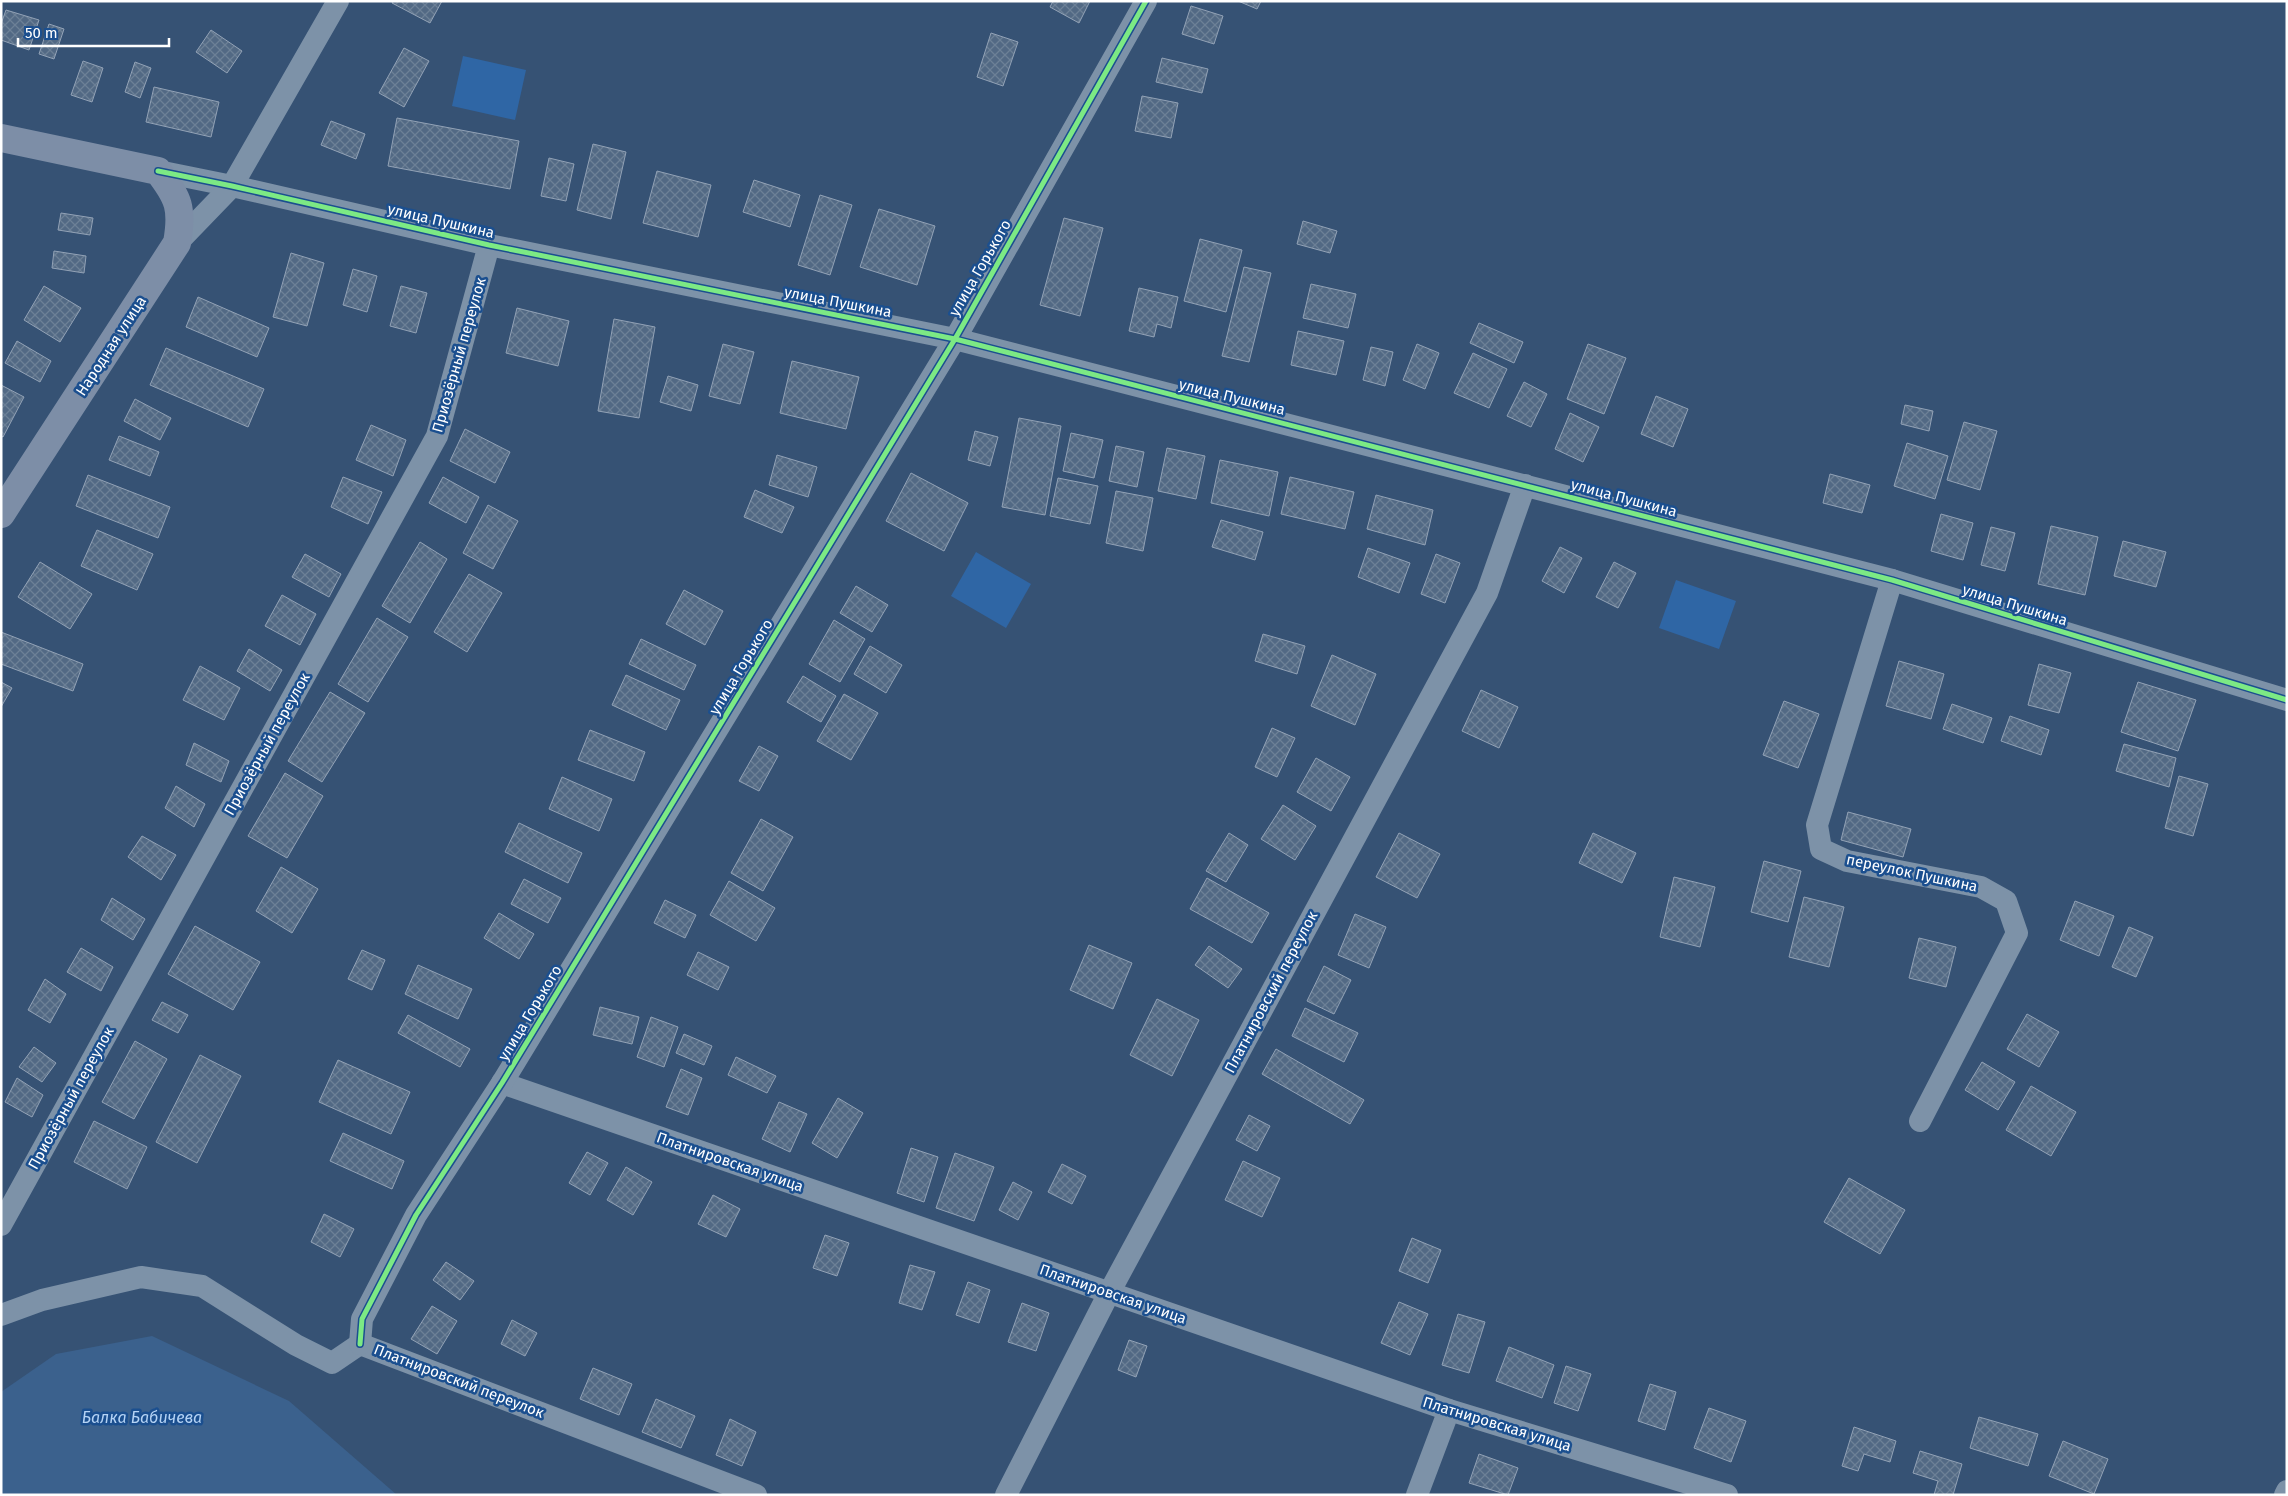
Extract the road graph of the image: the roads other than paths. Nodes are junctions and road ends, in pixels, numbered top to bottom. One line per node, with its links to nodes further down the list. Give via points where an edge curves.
1 (338, 1): 5 (street)
2 (1146, 1): 8 (street, улица Горького)
3 (1, 138): 4 (main road, улица Пушкина)
4 (158, 171): 5 (street, улица Пушкина); 6 (main road, Народная улица, via 174,192 181,218)
5 (232, 186): 6 (street); 7 (street, улица Пушкина)
6 (177, 243): 10 (main road, Народная улица)
7 (489, 245): 8 (street, улица Пушкина); 15 (street, Приозёрный переулок, via 437,436)
8 (955, 338): 9 (street, улица Пушкина); 13 (street, улица Горького)
9 (1525, 485): 11 (street, улица Пушкина); 16 (street, Платнировский переулок, via 1487,593)
10 (1, 514)
11 (1892, 580): 12 (street, улица Пушкина); 14 (street, переулок Пушкина, via 1818,825 1821,849 1847,861 1982,888 2006,901 2017,934)
12 (2287, 700)
13 (502, 1083): 16 (street, Платнировская улица); 18 (street, улица Горького, via 416,1215 362,1319)
14 (1920, 1121)
15 (1, 1225)
16 (1108, 1293): 19 (street, Платнировская улица); 22 (street, Платнировский переулок)
17 (1, 1315): 18 (street, Платнировский переулок, via 42,1300 141,1277 202,1286 332,1364)
18 (360, 1344): 21 (street, Платнировский переулок)
19 (1449, 1410): 23 (street); 24 (street, Платнировская улица)
20 (2287, 1491): 25 (street)
21 (756, 1495)
22 (1006, 1495)
23 (1417, 1495)
24 (1727, 1495)
25 (2285, 1495)

